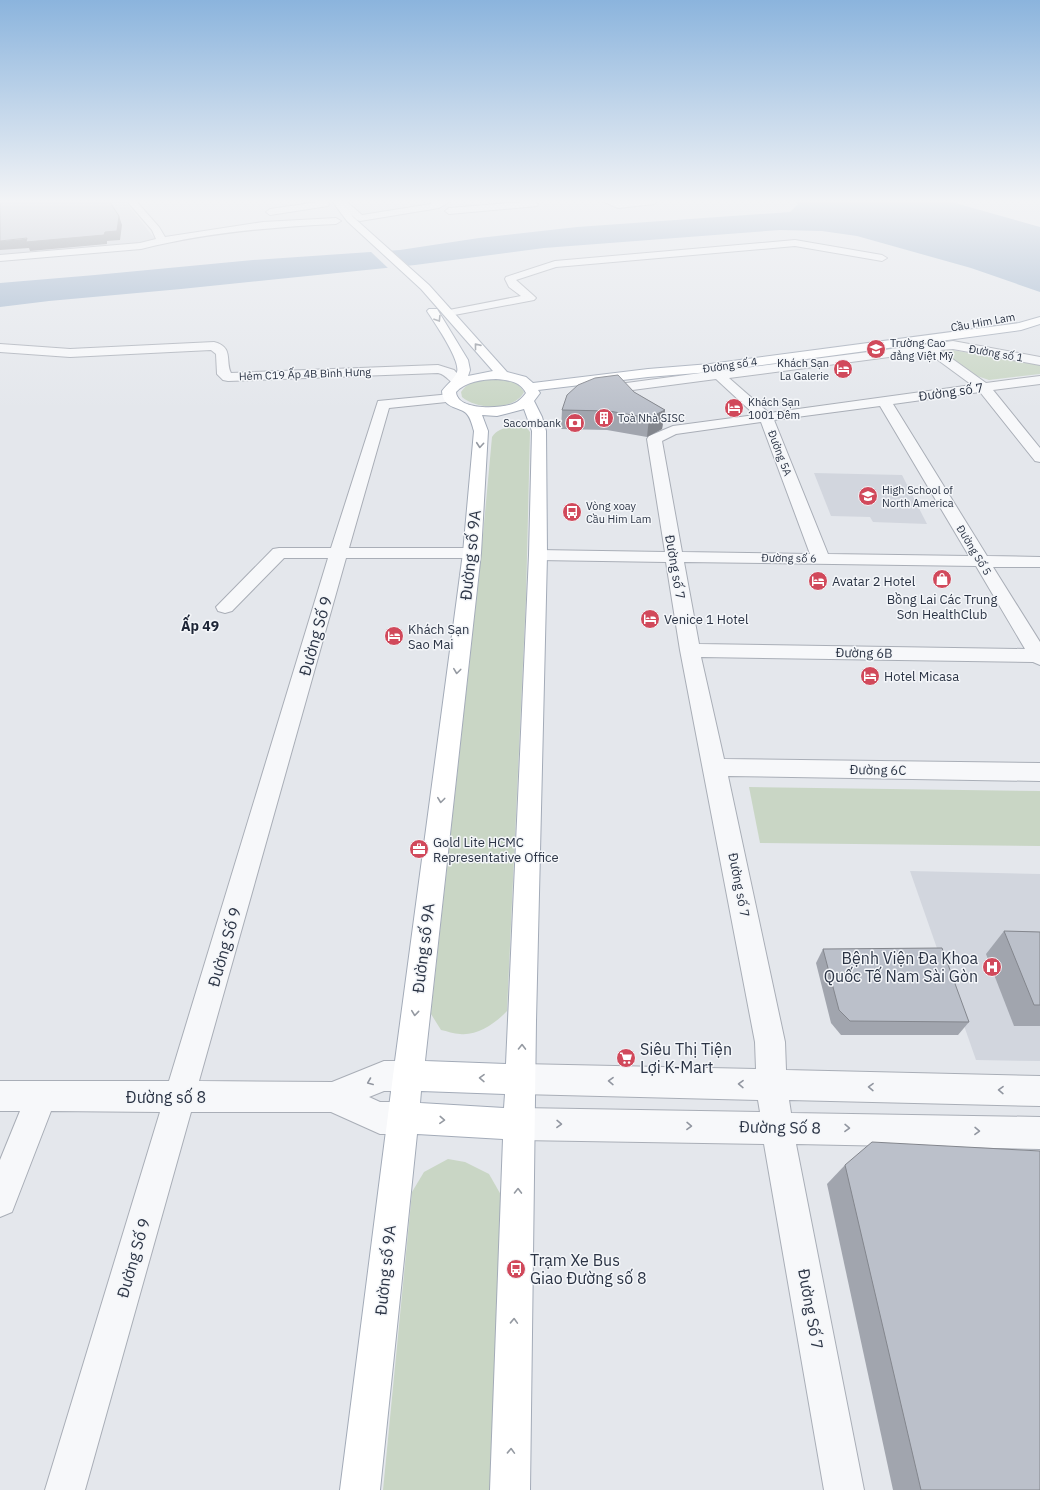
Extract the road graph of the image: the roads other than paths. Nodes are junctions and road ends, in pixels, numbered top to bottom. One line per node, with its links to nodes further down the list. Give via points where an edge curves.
1 (400, 271): 3 (main road)
2 (535, 271): 5 (street, via 510,279 513,285 530,298)
3 (420, 288): 5 (main road); 16 (main road, one-way to 16, via 462,360 464,370)
4 (1040, 310): 10 (main road, Cầu Him Lam, via 1002,321)
5 (449, 313): 14 (main road, one-way to 5)
6 (1040, 320): 10 (main road, Cầu Him Lam, via 1021,326)
7 (0, 348): 16 (street, Hẻm C19 Ấp 4B Bình Hưng, via 70,353 214,346 222,353 223,374 228,377 438,369 452,373)
8 (929, 348): 9 (street); 11 (street, Đường số 1, via 953,345); 17 (street)
9 (913, 350): 10 (street, via 804,364); 12 (street)
10 (789, 353): 12 (main road, Đường số 4); 13 (main road, Đường số 4, via 666,365)
11 (1040, 361)
12 (714, 371): 13 (main road, Đường số 4); 18 (street); 22 (street, Đường 5A)
13 (648, 373): 19 (main road, Đường số 4)
14 (502, 375): 16 (main road, via 478,376); 19 (main road, via 524,381)
15 (1040, 380): 17 (street, Đường số 7)
16 (458, 382): 21 (main road, via 450,393)
17 (984, 388): 20 (street, Đường số 7); 23 (street)
18 (602, 390)
19 (529, 394): 21 (main road, Đường số 4, via 508,410 482,411); 26 (main road, via 538,431)
20 (884, 401): 22 (street, Đường số 7); 29 (street, Đường Số 5)
21 (460, 404): 24 (street, Đường Số 9, via 383,404); 25 (main road, Đường số 9A, one-way to 25, via 476,417 481,431)
22 (766, 417): 27 (street, Đường số 7, via 673,430 654,439); 28 (street, Đường 5A)
23 (1040, 458)
24 (339, 553): 25 (street); 31 (street, via 278,553); 42 (street, Đường Số 9)
25 (472, 553): 36 (main road, Đường số 9A, one-way to 36)
26 (538, 554): 27 (street, Đường số 6); 37 (main road, one-way to 26)
27 (673, 556): 28 (street, Đường số 6); 32 (street, Đường số 7)
28 (821, 559): 29 (street, Đường số 6)
29 (981, 561): 30 (street, Đường số 6); 33 (street, Đường Số 5)
30 (1040, 562)
31 (225, 607)
32 (690, 650): 33 (street, Đường 6B); 34 (street, Đường số 7)
33 (1039, 657)
34 (715, 767): 35 (street, Đường 6C); 38 (street, Đường số 7, via 770,1042)
35 (1040, 772)
36 (408, 1076): 37 (main road, one-way to 36); 43 (street, Đường số 8, one-way to 43, via 384,1076); 44 (main road, Đường số 9A)
37 (521, 1079): 38 (street, one-way to 37); 45 (main road)
38 (772, 1085): 39 (street, one-way to 38); 46 (street, Đường số 7)
39 (1040, 1091)
40 (0, 1096): 41 (street, Đường số 8)
41 (42, 1096): 42 (street, Đường số 8); 48 (street)
42 (181, 1097): 43 (street, Đường số 8); 49 (street, Đường Số 9)
43 (332, 1097): 44 (street, Đường số 8, via 380,1118)
44 (403, 1118): 45 (main road, one-way to 45); 50 (main road, Đường số 9A)
45 (520, 1124): 46 (street, Đường Số 8, one-way to 46); 51 (main road, one-way to 45)
46 (777, 1128): 47 (street, Đường Số 8, one-way to 47); 52 (street, Đường Số 7)
47 (1040, 1133)
48 (0, 1200)
49 (65, 1490)
50 (360, 1490)
51 (510, 1490)
52 (844, 1490)

